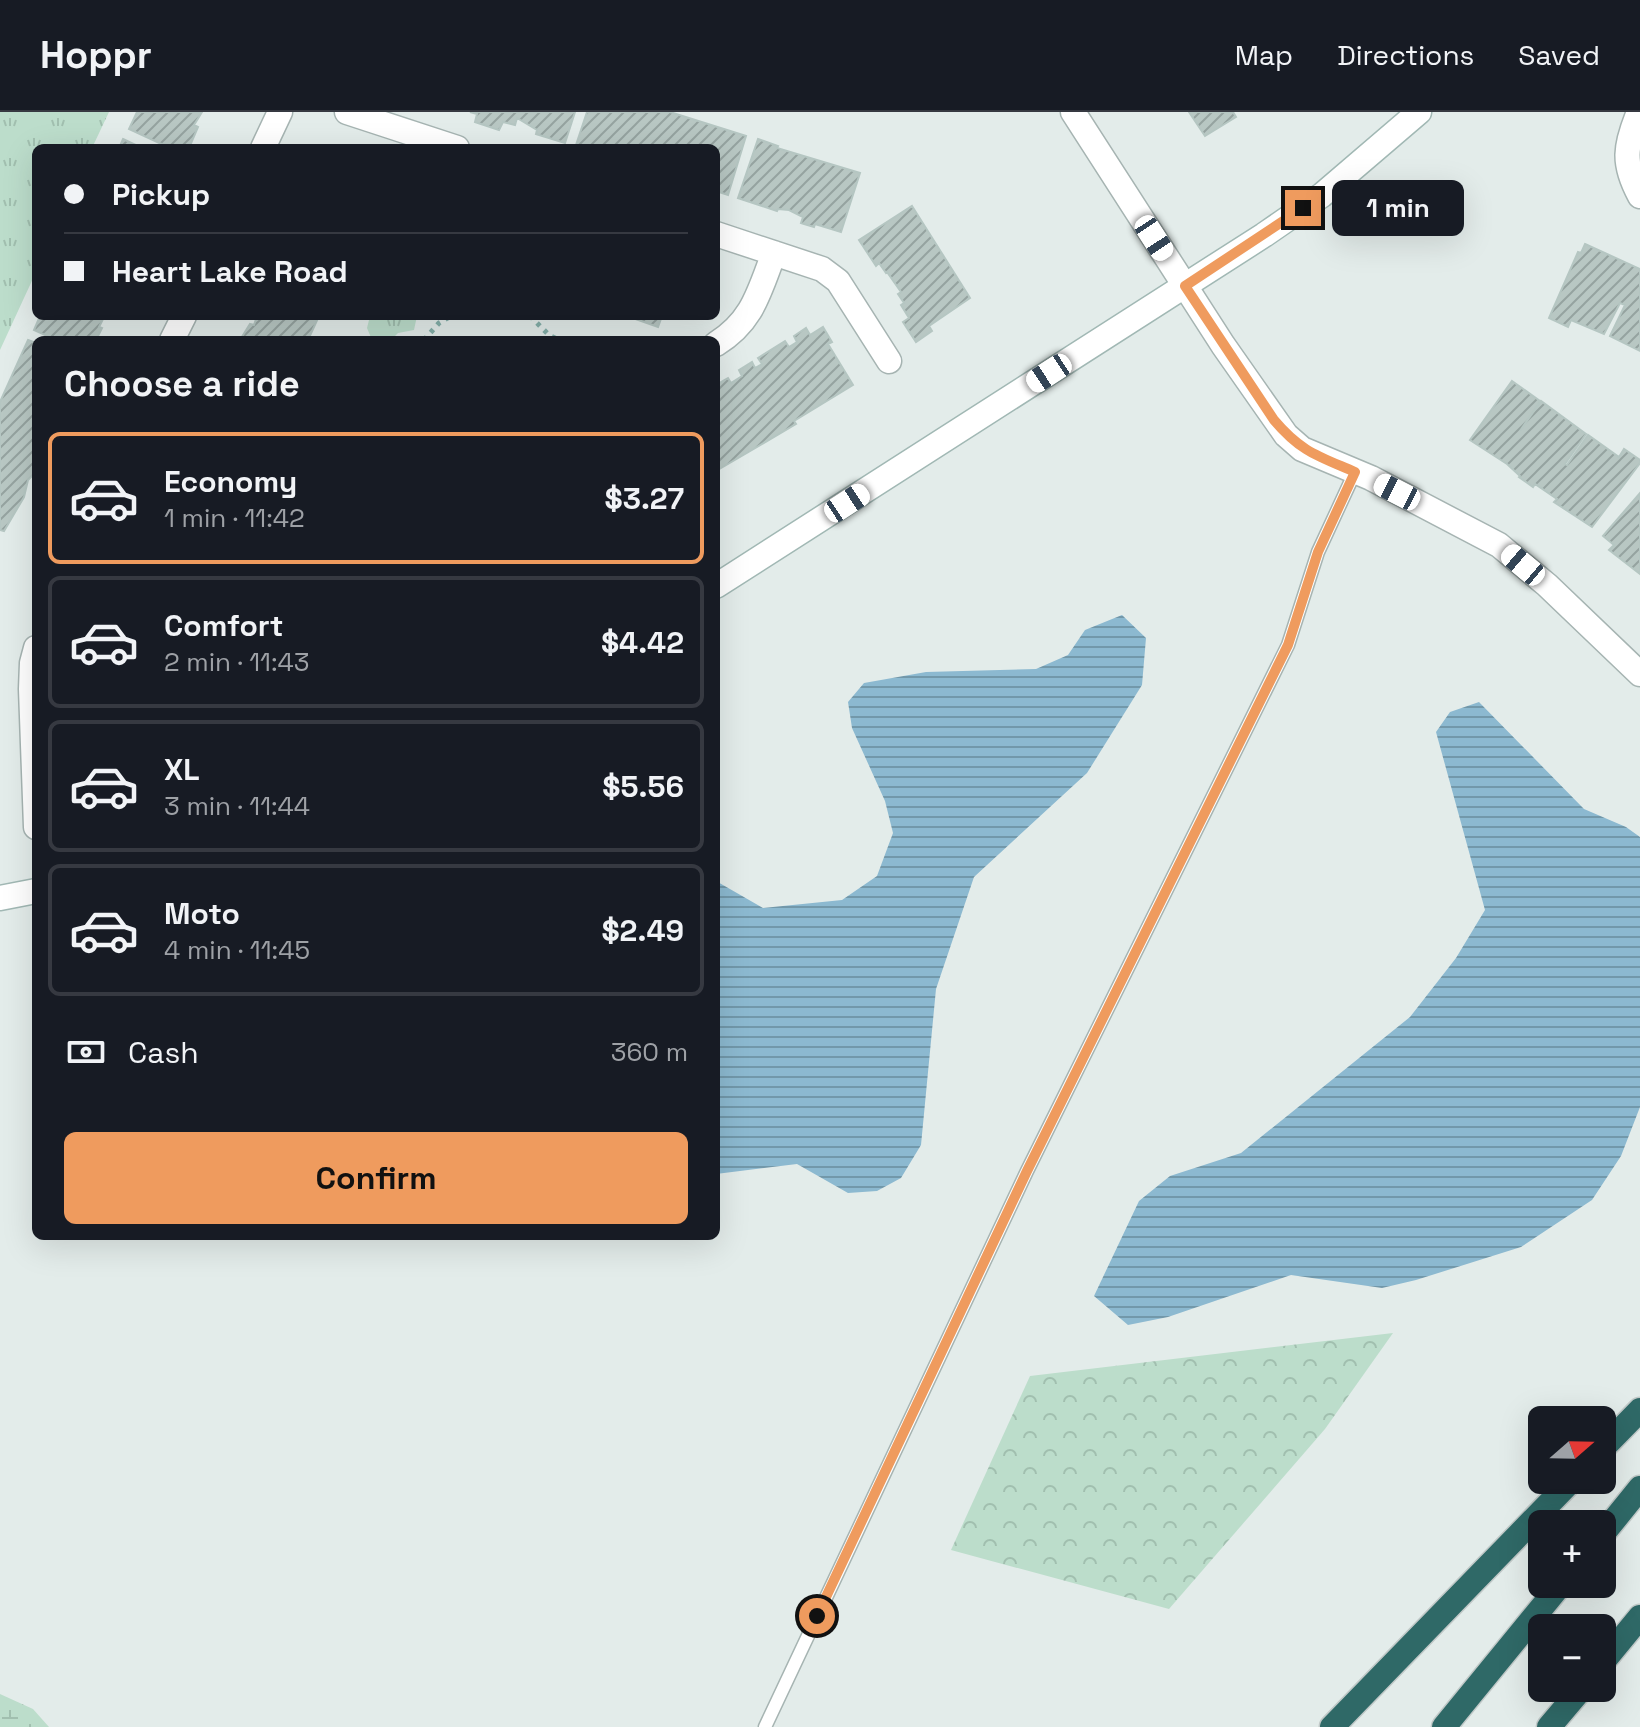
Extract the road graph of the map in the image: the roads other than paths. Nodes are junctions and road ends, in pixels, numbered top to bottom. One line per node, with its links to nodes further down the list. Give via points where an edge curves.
1 (280, 112): 6 (street)
2 (347, 112): 7 (street)
3 (1073, 112): 11 (street)
4 (1419, 112): 11 (street, via 1322,195)
5 (1639, 112): 8 (street, via 1627,155)
6 (265, 144)
7 (445, 144)
8 (1640, 196)
9 (720, 235): 10 (street)
10 (774, 253): 12 (street, via 745,321); 13 (street, via 822,269 838,281)
11 (1185, 286): 14 (street, via 1286,435 1302,449); 15 (street)
12 (720, 341)
13 (889, 361)
14 (1355, 472): 17 (street, via 1499,545); 30 (lane, via 1318,552 1288,645 1027,1171)
15 (720, 583)
16 (32, 663): 18 (street)
17 (1640, 674)
18 (32, 717)
19 (32, 892): 20 (street)
20 (0, 898)
21 (1640, 1410): 22 (highway)
22 (1616, 1435)
23 (1640, 1488): 25 (highway)
24 (1558, 1494): 31 (highway)
25 (1616, 1518)
26 (1550, 1598): 32 (highway)
27 (1640, 1617): 28 (highway)
28 (1616, 1646)
29 (1570, 1702): 33 (highway)
30 (765, 1727)
31 (1332, 1727)
32 (1444, 1727)
33 (1549, 1727)

